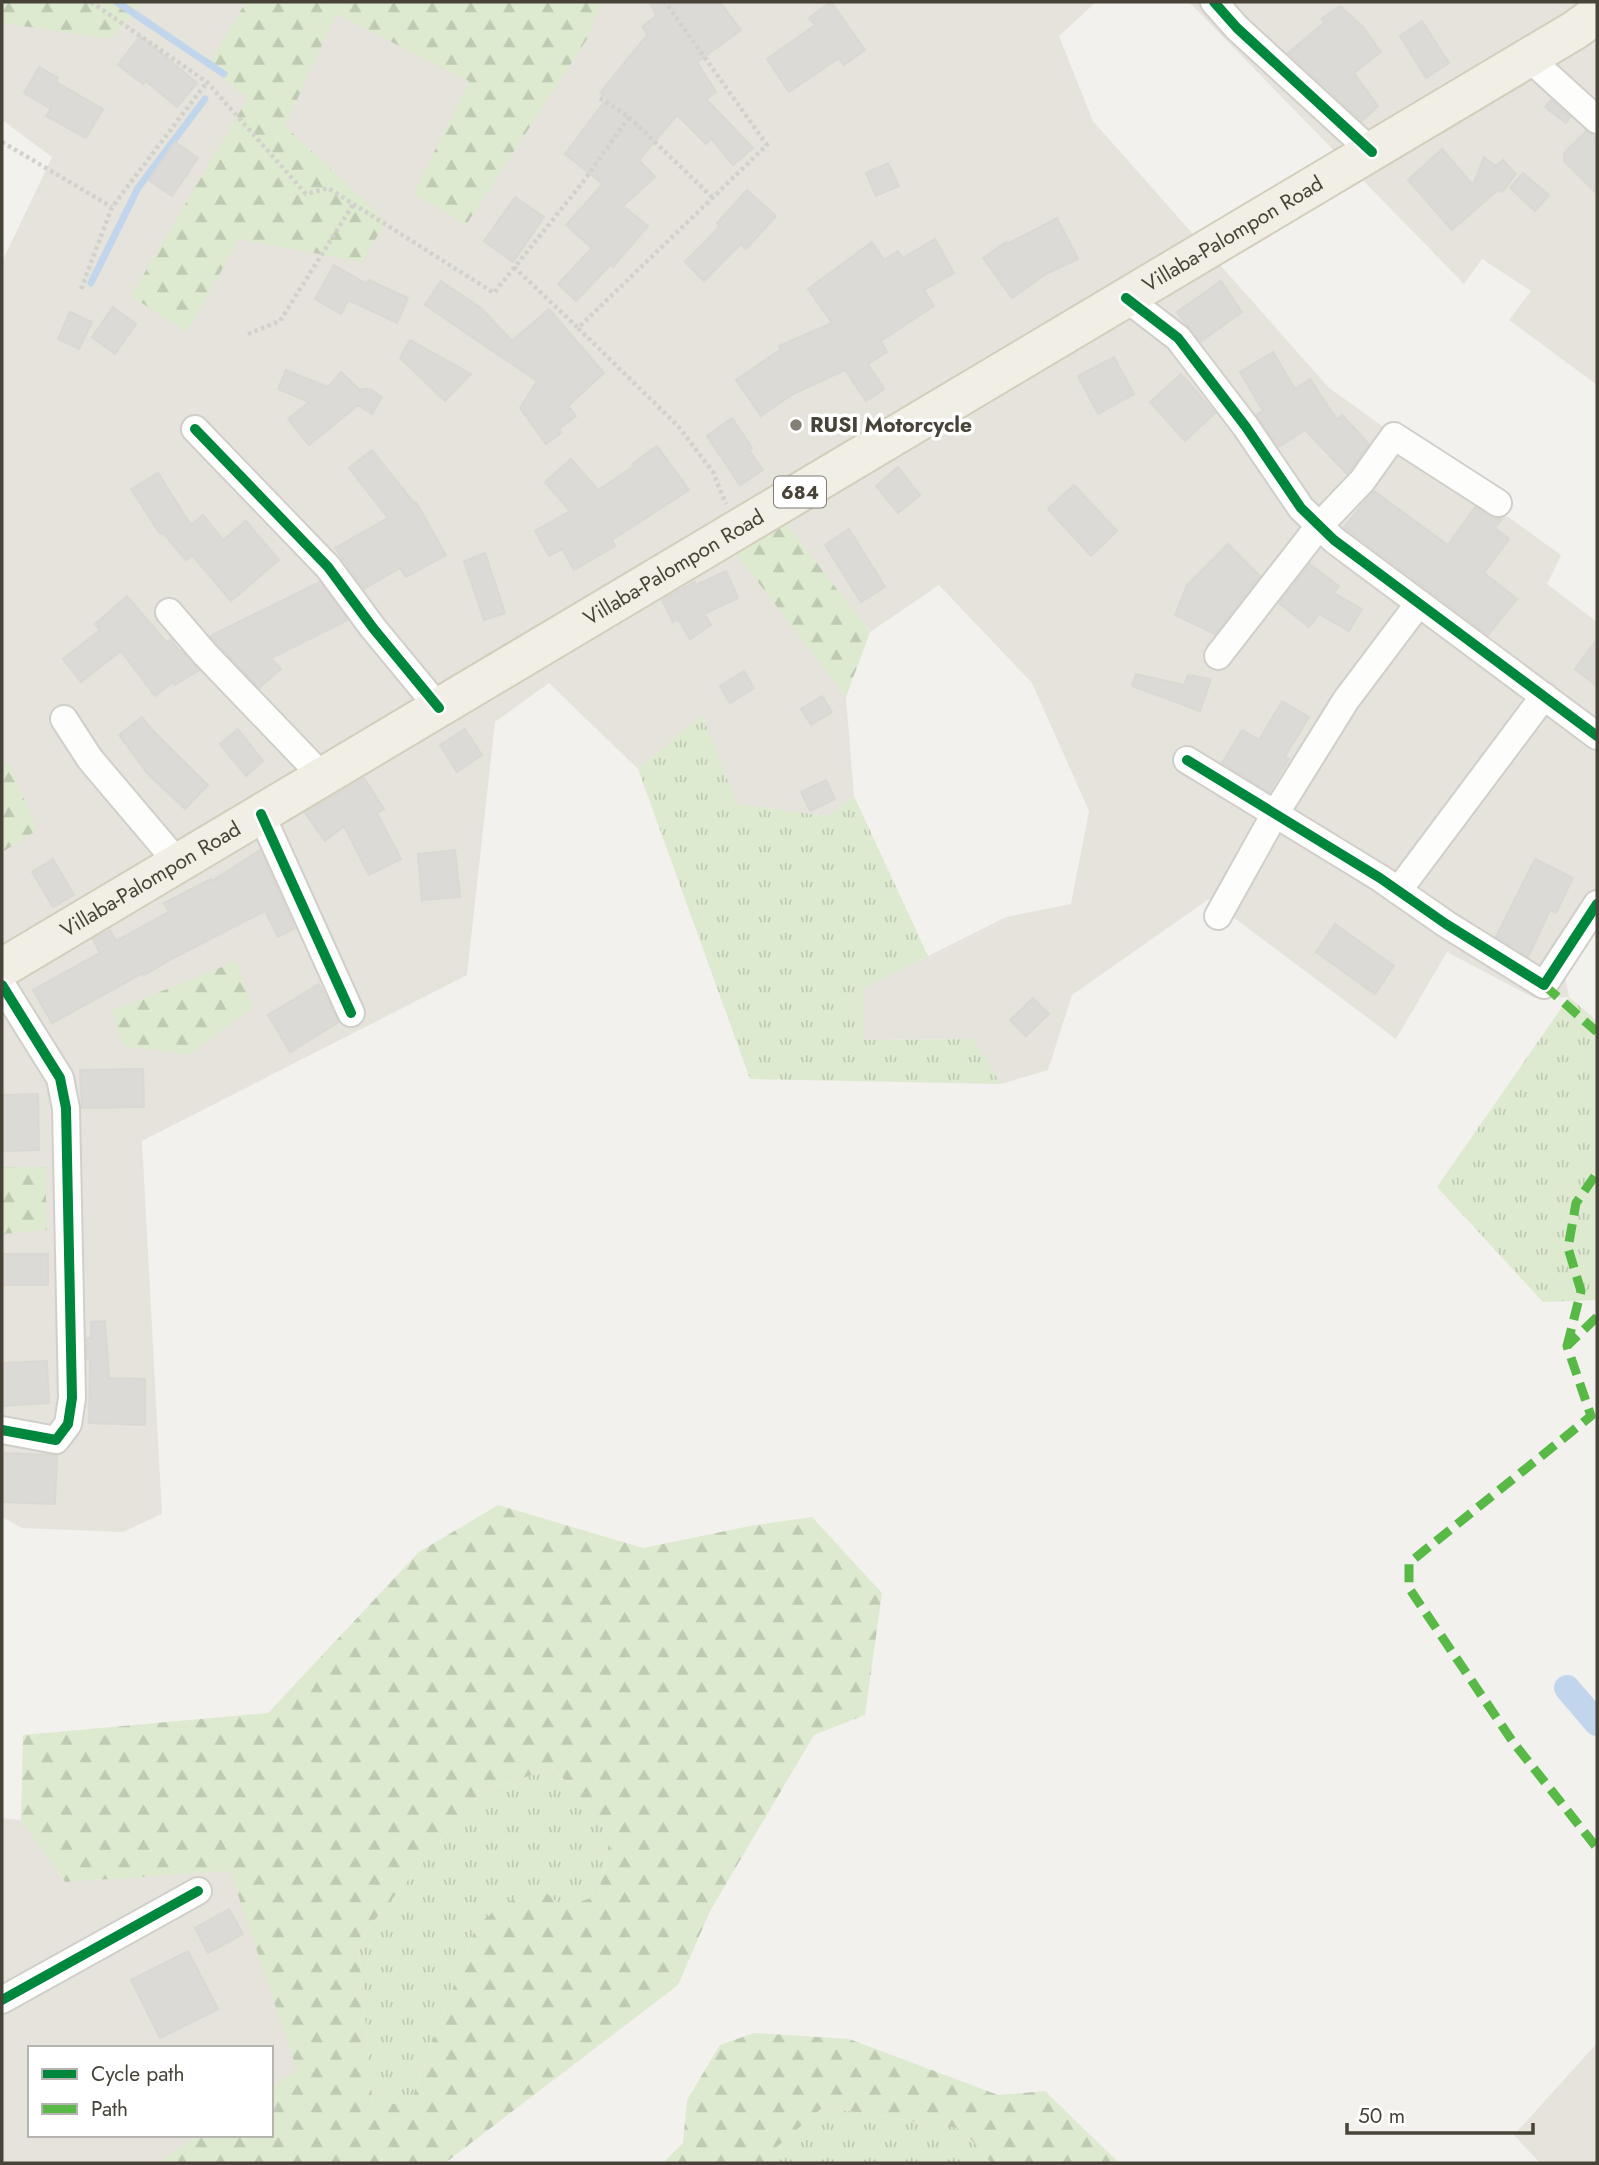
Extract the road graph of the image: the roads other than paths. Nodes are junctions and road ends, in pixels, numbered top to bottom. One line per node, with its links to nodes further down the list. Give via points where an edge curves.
1 (1214, 2): 5 (street)
2 (1597, 14): 3 (main road, Villaba-Palompon Road / 684)
3 (1529, 58): 4 (street); 5 (main road, Villaba-Palompon Road / 684)
4 (1597, 120)
5 (1371, 152): 6 (main road, Villaba-Palompon Road / 684)
6 (1126, 298): 9 (street, via 1178,338 1301,509); 14 (main road, Villaba-Palompon Road / 684)
7 (195, 429): 14 (street, via 328,567)
8 (1498, 503): 9 (street, via 1394,436 1362,481)
9 (1320, 526): 10 (street); 12 (street)
10 (1419, 603): 13 (street); 20 (street, via 1346,700)
11 (169, 612): 18 (street)
12 (1218, 656)
13 (1544, 696): 16 (street); 22 (street)
14 (439, 708): 18 (main road, Villaba-Palompon Road / 684)
15 (64, 719): 21 (street, via 90,759)
16 (1597, 736)
17 (1187, 760): 20 (street)
18 (323, 777): 19 (main road, Villaba-Palompon Road / 684)
19 (261, 814): 21 (main road, Villaba-Palompon Road / 684); 27 (street)
20 (1275, 814): 22 (street); 24 (street)
21 (178, 863): 25 (main road, Villaba-Palompon Road / 684)
22 (1398, 891): 23 (street, via 1544,985)
23 (1597, 904)
24 (1218, 916)
25 (2, 968)
26 (2, 985): 28 (street, via 60,1078 66,1108 72,1398 68,1424 56,1440)
27 (351, 1013)
28 (2, 1430)
29 (198, 1891): 30 (street)
30 (2, 2000)

